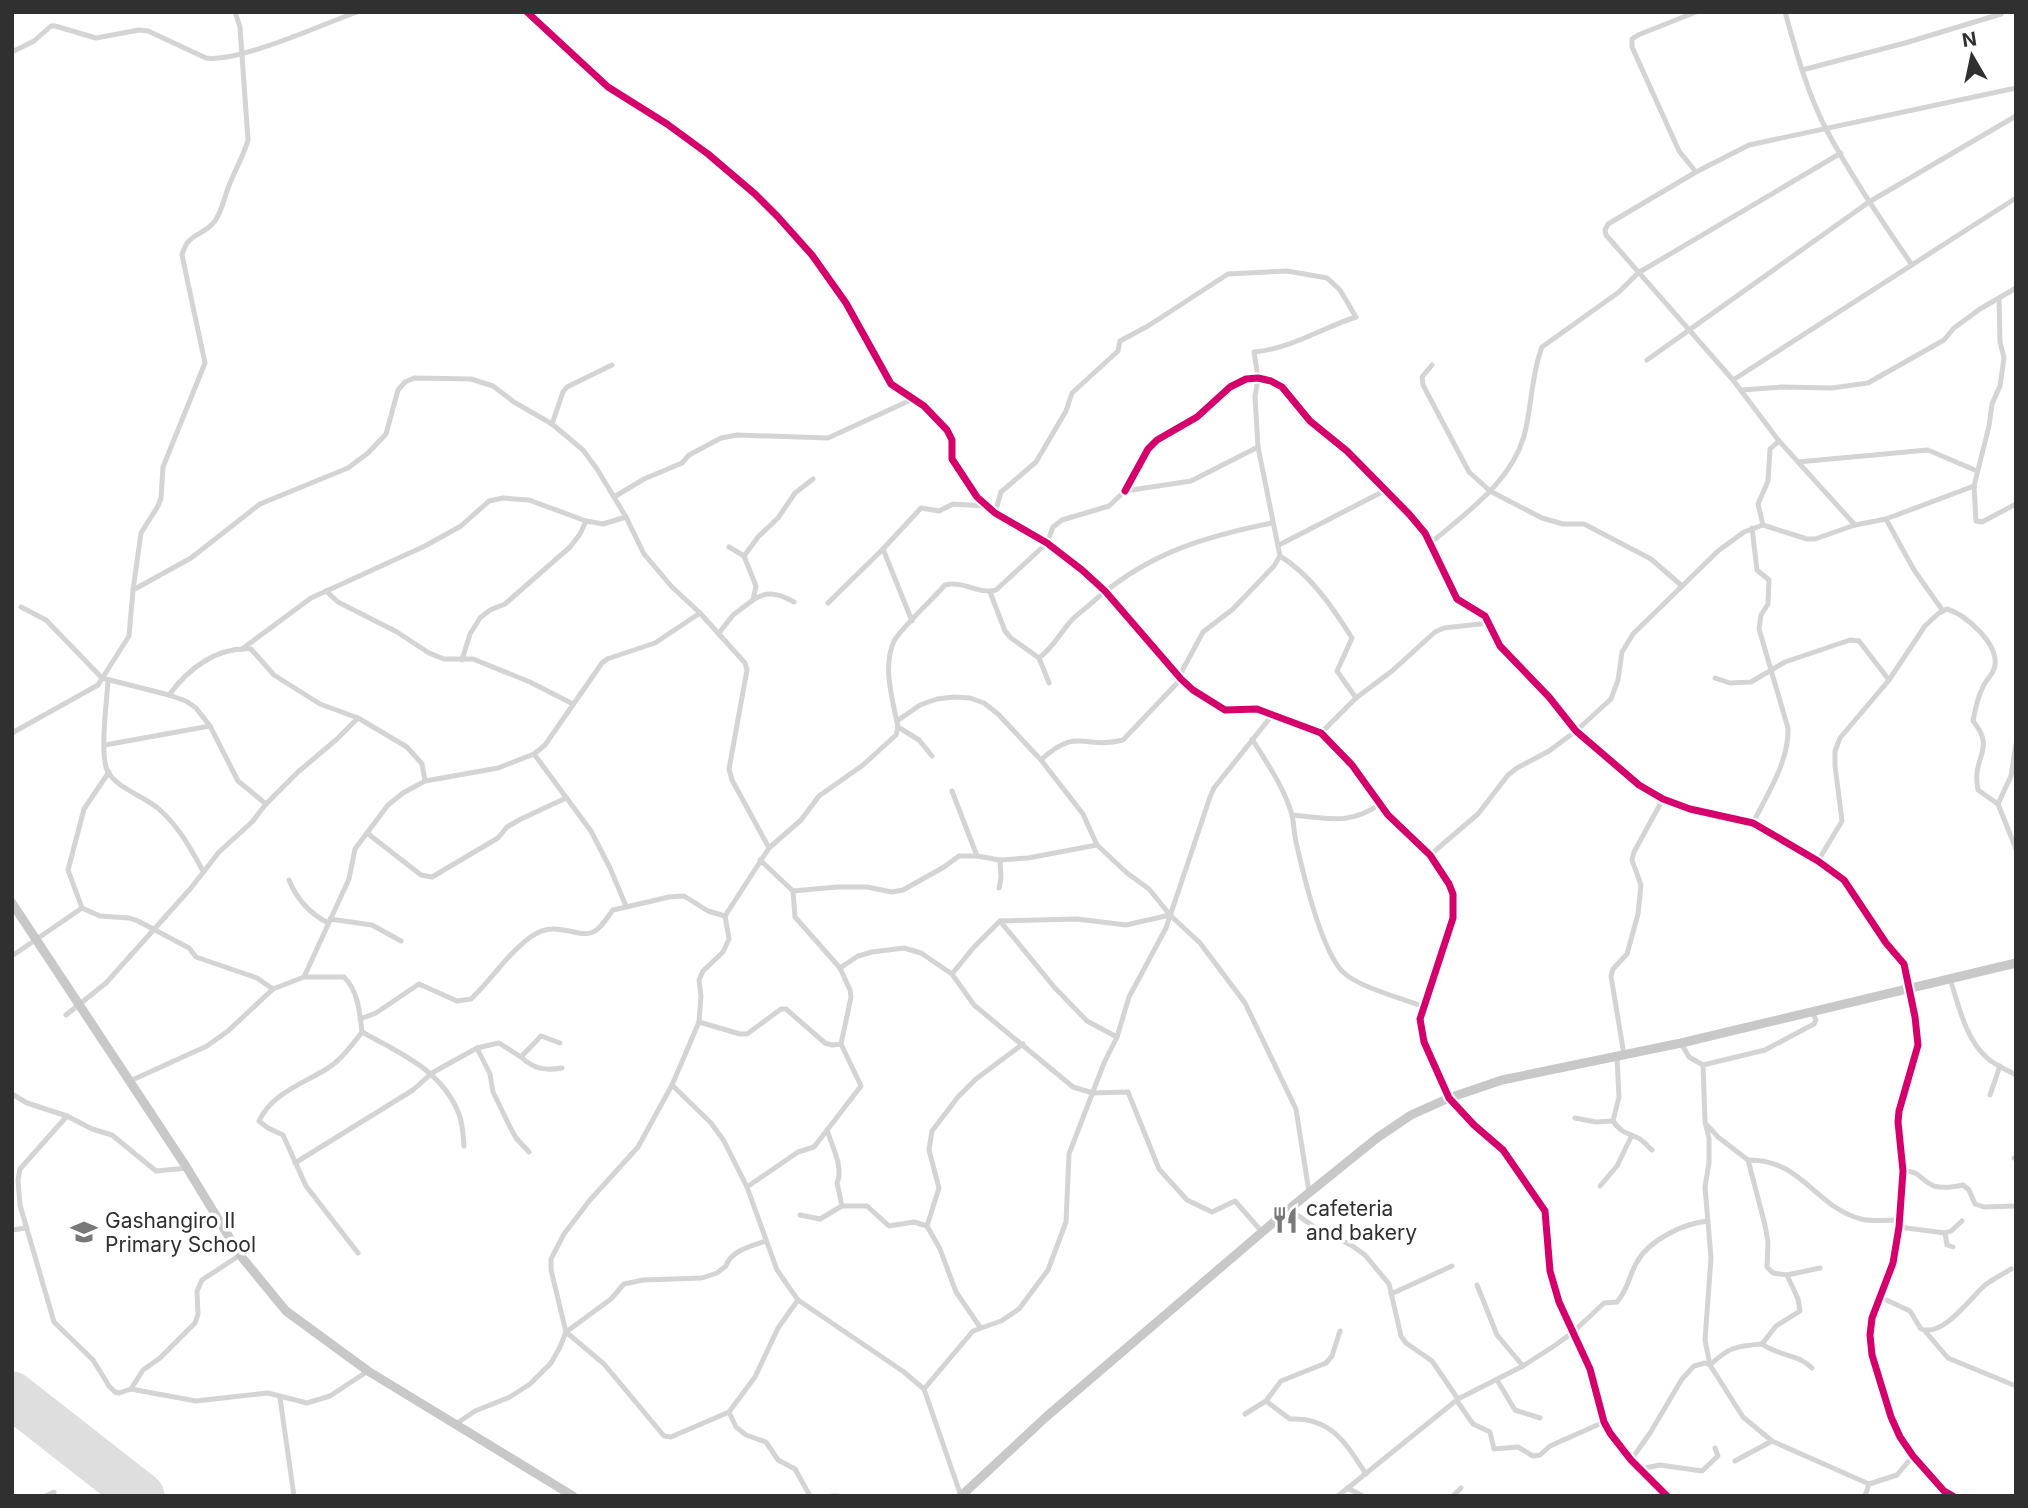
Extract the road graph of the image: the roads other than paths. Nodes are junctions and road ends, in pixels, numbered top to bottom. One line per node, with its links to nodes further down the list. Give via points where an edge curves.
1 (235, 12): 8 (street)
2 (357, 12): 8 (street)
3 (527, 12): 28 (street, via 608,87 667,124 770,209 812,255 846,303 891,384)
4 (1696, 12): 14 (street, via 1632,38 1632,47 1679,151)
5 (1785, 12): 9 (street)
6 (2001, 14): 9 (street)
7 (12, 52): 8 (street, via 55,26 96,38 148,31 206,58)
8 (242, 54): 58 (street, via 248,141 244,155 224,207 212,225 185,245 182,255 205,363 163,467 159,506 141,533)
9 (1801, 70): 12 (street)
10 (2016, 88): 12 (street)
11 (2016, 116): 16 (street)
12 (1826, 128): 13 (street); 14 (street, via 1748,145)
13 (1841, 153): 16 (street); 18 (street)
14 (1696, 172): 18 (street, via 1608,224 1606,235)
15 (2016, 198): 17 (street)
16 (1868, 202): 17 (street); 21 (street)
17 (1912, 265): 26 (street)
18 (1638, 273): 21 (street); 38 (street, via 1542,347 1524,438 1510,469)
19 (2016, 288): 20 (street)
20 (1999, 298): 27 (street, via 1944,340 1868,383); 33 (street, via 2004,358)
21 (1689, 330): 22 (street); 26 (street)
22 (1647, 360)
23 (612, 365): 29 (street, via 567,387)
24 (1432, 365): 38 (street, via 1422,377 1423,385 1468,472)
25 (1258, 377): 31 (street); 36 (street, via 1282,387 1310,421); 37 (street, via 1230,387 1197,417 1157,440 1147,449); 42 (street, via 1254,352 1275,350 1356,317 1327,278 1287,271 1228,274 1120,341 1118,351 1072,393 1036,462 1001,492)
26 (1733, 380): 27 (street)
27 (1741, 390): 30 (street)
28 (913, 399): 39 (street, via 828,438 721,438); 41 (street, via 947,430 952,459)
29 (552, 424): 39 (street, via 583,450); 58 (street, via 493,386 456,378 414,378 398,390 386,434 368,453 348,468 260,504 191,558)
30 (1779, 441): 32 (street); 47 (street, via 1770,449 1768,481 1758,504)
31 (1258, 447): 37 (street, via 1191,481); 46 (street)
32 (1798, 462): 33 (street, via 1928,450); 48 (street)
33 (1977, 471): 35 (street)
34 (813, 479): 55 (street, via 795,493)
35 (1974, 486): 40 (street, via 1976,521); 44 (street)
36 (1386, 490): 51 (street); 52 (street)
37 (1125, 491): 50 (street, via 1109,506 1062,520 1053,527)
38 (1490, 491): 51 (street); 57 (street, via 1542,518 1584,524 1651,559)
39 (614, 497): 43 (street)
40 (2016, 503)
41 (986, 506): 42 (street); 54 (street, via 953,504 939,511 921,508)
42 (995, 513): 50 (street)
43 (626, 517): 45 (street, via 603,524); 67 (street, via 644,554)
44 (1886, 519): 48 (street); 66 (street)
45 (586, 521): 60 (street, via 529,500 489,501 461,526 425,546); 73 (street, via 570,547 505,604 480,618)
46 (1272, 523): 52 (street); 59 (street, via 1172,551)
47 (1763, 525): 48 (street, via 1807,539); 49 (street)
48 (1855, 525)
49 (1752, 528): 57 (street, via 1718,551); 74 (street, via 1757,570 1769,580 1768,604 1759,622)
50 (1047, 543): 59 (street); 61 (street)
51 (1430, 544): 69 (street, via 1457,599 1482,613)
52 (1279, 545): 56 (street)
53 (729, 547): 55 (street)
54 (883, 549): 64 (street); 68 (street)
55 (744, 556): 62 (street, via 755,586)
56 (1280, 556): 76 (street, via 1233,609 1203,632); 81 (street, via 1296,566 1352,638 1337,671)
57 (1682, 586): 87 (street, via 1633,634 1622,652 1611,699)
58 (133, 590): 77 (street, via 129,636)
59 (1105, 590): 72 (street); 76 (street)
60 (326, 591): 71 (street); 73 (street, via 429,653)
61 (990, 592): 68 (street, via 963,584 946,585); 72 (street, via 1005,631)
62 (752, 600): 63 (street, via 767,593); 70 (street)
63 (794, 602)
64 (828, 603)
65 (21, 607): 77 (street, via 46,620)
66 (1943, 611): 78 (street, via 1925,626); 103 (street, via 1959,613 1977,628 1995,654 1995,666 1982,686 1973,721 1986,742 1975,776 1978,790)
67 (700, 613): 70 (street); 82 (street, via 655,643 607,659)
68 (912, 621): 85 (street, via 894,642 891,654)
69 (1489, 623): 81 (street, via 1435,632); 87 (street, via 1500,646)
70 (719, 633): 108 (street, via 747,670 729,769)
71 (242, 649): 80 (street, via 197,665); 84 (street, via 251,649 274,675 320,704)
72 (1039, 658): 79 (street)
73 (462, 660): 82 (street, via 473,659)
74 (1770, 670): 75 (street, via 1743,684); 78 (street, via 1850,640 1859,642); 105 (street, via 1788,728 1788,743)
75 (1715, 678)
76 (1181, 679): 83 (street, via 1225,710 1257,709); 95 (street, via 1123,740 1068,742)
77 (105, 680): 80 (street); 88 (street); 92 (street)
78 (1889, 680): 114 (street, via 1840,738 1835,751 1842,821)
79 (1049, 683)
80 (169, 695): 86 (street, via 196,708)
81 (1356, 698): 89 (street)
82 (573, 704): 93 (street)
83 (1273, 714): 89 (street); 90 (street)
84 (358, 718): 97 (street, via 417,755); 101 (street)
85 (897, 724): 94 (street); 95 (street, via 920,705 954,696 970,698 998,714); 108 (street, via 896,735 828,788)
86 (210, 726): 92 (street); 101 (street, via 238,782)
87 (1576, 731): 100 (street, via 1639,785); 110 (street, via 1508,775 1478,814)
88 (12, 733)
89 (1321, 733): 102 (street)
90 (1252, 739): 104 (street); 122 (street, via 1214,788)
91 (2016, 744): 103 (street, via 2011,776)
92 (105, 745): 96 (street)
93 (534, 754): 97 (street, via 498,768); 99 (street)
94 (932, 756)
95 (1041, 760): 107 (street, via 1083,814)
96 (109, 772): 115 (street, via 160,810 187,841); 121 (street, via 84,809 68,870)
97 (425, 782): 106 (street, via 388,805)
98 (952, 791): 111 (street)
99 (566, 798): 106 (street, via 507,827 498,838 432,877 421,875); 120 (street, via 590,831)
100 (1663, 799): 105 (street); 150 (street, via 1634,852 1632,860 1641,885 1639,914 1627,954 1611,976)
101 (266, 804): 115 (street)
102 (1380, 804): 104 (street, via 1345,820); 110 (street)
103 (1998, 804): 109 (street)
104 (1292, 815): 138 (street, via 1323,939 1334,959 1362,983)
105 (1753, 823): 114 (street)
106 (367, 833): 124 (street, via 355,849 349,879)
107 (1097, 845): 113 (street); 122 (street, via 1149,889)
108 (769, 848): 112 (street)
109 (2016, 849)
110 (1430, 855): 138 (street, via 1449,884 1454,908)
111 (977, 856): 113 (street); 118 (street, via 959,856 903,890 837,887)
112 (760, 860): 118 (street); 123 (street)
113 (1000, 860): 117 (street)
114 (1818, 861): 136 (street, via 1844,880 1904,964)
115 (203, 871): 126 (street)
116 (289, 880): 124 (street, via 295,895 314,915)
117 (999, 888)
118 (793, 891): 131 (street, via 795,916)
119 (12, 903): 127 (main road)
120 (626, 906): 123 (street, via 684,896); 141 (street, via 613,909 592,933 553,928 533,935 471,999 457,1001 419,984)
121 (82, 908): 126 (street, via 100,916 129,918); 127 (street)
122 (1170, 915): 125 (street, via 1115,926 1077,919); 144 (street, via 1129,997); 178 (street, via 1214,960 1262,1036 1296,1110)
123 (725, 916): 142 (street, via 729,939 699,980)
124 (329, 921): 128 (street, via 372,925); 133 (street)
125 (1000, 921): 132 (street); 144 (street, via 1087,1021)
126 (154, 929): 135 (street, via 189,948 196,957 257,978); 137 (street)
127 (37, 939): 129 (street); 137 (main road)
128 (401, 941)
129 (12, 956)
130 (2016, 963): 134 (main road)
131 (840, 968): 132 (street, via 858,956 904,948 921,953); 147 (street, via 851,997)
132 (953, 974): 148 (street, via 974,1005)
133 (304, 977): 135 (street); 141 (street, via 344,977 350,982)
134 (1950, 979): 136 (main road); 153 (street, via 1976,1046)
135 (273, 989): 157 (street, via 207,1046)
136 (1910, 989): 139 (main road); 175 (street, via 1918,1045 1898,1122)
137 (79, 1006): 140 (street); 157 (main road)
138 (1424, 1007): 162 (street, via 1420,1029)
139 (1812, 1012): 146 (main road); 152 (street, via 1814,1024 1765,1050)
140 (66, 1015)
141 (360, 1019): 143 (street)
142 (699, 1022): 147 (street, via 747,1034 786,1009 825,1043); 158 (street)
143 (362, 1032): 155 (street); 173 (street, via 330,1067 265,1108 259,1121 283,1135)
144 (1117, 1037): 159 (street)
145 (560, 1042): 151 (street, via 541,1036)
146 (1681, 1043): 150 (main road); 152 (street, via 1689,1056)
147 (841, 1044): 167 (street, via 861,1086)
148 (1023, 1044): 159 (street, via 1073,1087); 186 (street, via 976,1079 932,1131 929,1150 939,1188)
149 (477, 1048): 151 (street, via 499,1043); 155 (street); 171 (street, via 509,1125)
150 (1621, 1056): 162 (main road, via 1502,1080); 165 (street)
151 (521, 1057): 154 (street, via 535,1068)
152 (1703, 1065): 166 (street)
153 (2000, 1066): 156 (street); 161 (street)
154 (562, 1068)
155 (432, 1073): 169 (street, via 460,1117); 173 (street, via 413,1090)
156 (2016, 1075)
157 (130, 1081): 174 (main road)
158 (672, 1085): 177 (street, via 711,1123); 206 (street, via 638,1147 590,1200 551,1259)
159 (1093, 1093): 189 (street, via 1128,1092 1159,1169 1187,1200 1212,1212 1235,1201); 203 (street, via 1069,1154 1066,1222 1048,1270 1019,1309)
160 (12, 1094): 163 (street)
161 (1990, 1095)
162 (1449, 1098): 178 (main road, via 1396,1124); 207 (street, via 1503,1150 1545,1211 1550,1271)
163 (67, 1116): 174 (street, via 112,1135 156,1171); 187 (street, via 20,1169 20,1205)
164 (1575, 1118): 165 (street)
165 (1613, 1121): 168 (street)
166 (1705, 1122): 172 (street); 183 (street, via 1709,1138)
167 (827, 1130): 177 (street, via 814,1147); 179 (street, via 839,1167)
168 (1631, 1137): 170 (street); 176 (street, via 1617,1166)
169 (464, 1146)
170 (1652, 1150)
171 (529, 1152)
172 (1748, 1160): 185 (street, via 1762,1159 1791,1170 1842,1211 1862,1219); 198 (street, via 1766,1233 1767,1267)
173 (295, 1163): 193 (street, via 306,1186)
174 (187, 1168): 194 (main road)
175 (1903, 1171): 180 (street, via 1914,1171 1935,1186 1964,1185 1975,1205); 185 (street)
176 (1600, 1186)
177 (747, 1187): 191 (street)
178 (1309, 1193): 181 (main road)
179 (842, 1206): 182 (street, via 820,1219); 186 (street, via 867,1206 889,1227 914,1222)
180 (2016, 1206)
181 (1289, 1209): 189 (main road); 200 (street, via 1365,1255 1389,1284)
182 (800, 1215)
183 (1708, 1221): 207 (street, via 1672,1230 1647,1250 1617,1302 1604,1303); 209 (street, via 1711,1258 1705,1340)
184 (1962, 1221): 190 (street)
185 (1899, 1223): 190 (street); 201 (street, via 1893,1263)
186 (927, 1226): 203 (street, via 956,1292)
187 (26, 1228): 188 (street); 215 (street, via 57,1328 93,1360 115,1392)
188 (12, 1230)
189 (1263, 1233): 242 (main road)
190 (1945, 1233): 192 (street, via 1947,1245)
191 (766, 1241): 202 (street, via 782,1282); 206 (street, via 740,1251 709,1277 624,1284)
192 (1953, 1247)
193 (358, 1253)
194 (240, 1255): 212 (main road, via 286,1311); 215 (street, via 202,1280 195,1323 143,1370)
195 (1452, 1266): 200 (street)
196 (1820, 1268): 198 (street)
197 (2011, 1269): 205 (street, via 1984,1285 1951,1320)
198 (1787, 1275): 208 (street, via 1800,1311 1776,1325)
199 (1477, 1285): 210 (street, via 1497,1335)
200 (1391, 1294): 218 (street, via 1401,1336 1432,1361)
201 (1880, 1297): 205 (street, via 1910,1311); 227 (street, via 1871,1318 1872,1355 1891,1417)
202 (797, 1300): 216 (street); 220 (street, via 755,1377)
203 (980, 1327): 216 (street)
204 (1340, 1331): 219 (street, via 1326,1363 1281,1381)
205 (1925, 1331): 214 (street, via 1948,1358)
206 (566, 1332): 220 (street, via 604,1364 664,1436); 224 (street, via 551,1363 530,1384)
207 (1572, 1333): 210 (street); 223 (street, via 1590,1369)
208 (1762, 1344): 209 (street, via 1734,1346); 211 (street, via 1778,1354 1804,1360)
209 (1710, 1365): 225 (street, via 1744,1417); 228 (street, via 1694,1366 1682,1380)
210 (1523, 1366): 213 (street)
211 (1812, 1368)
212 (368, 1371): 217 (street, via 317,1401); 224 (main road)
213 (1497, 1380): 218 (street); 222 (street, via 1515,1410)
214 (2016, 1386)
215 (131, 1389): 217 (street, via 196,1401 268,1393)
216 (924, 1389): 242 (street)
217 (280, 1398): 237 (street)
218 (1457, 1400): 223 (street, via 1474,1424 1490,1432 1494,1448 1518,1447 1532,1456); 231 (street)
219 (1266, 1401): 221 (street); 231 (street, via 1290,1419 1332,1429)
220 (729, 1412): 239 (street, via 736,1427 766,1442 778,1460 795,1469)
221 (1245, 1415)
222 (1540, 1418)
223 (1604, 1422): 228 (street)
224 (456, 1424): 238 (main road)
225 (1772, 1441): 229 (street); 232 (street)
226 (1715, 1448): 230 (street, via 1718,1456 1702,1471 1660,1465)
227 (1913, 1456): 232 (street, via 1897,1475); 248 (street)
228 (1631, 1460): 230 (street)
229 (1735, 1461)
230 (1640, 1469): 246 (street)
231 (1366, 1474): 233 (street)
232 (1869, 1484): 247 (street)
233 (1347, 1488): 243 (street); 244 (street)
234 (1461, 1488): 245 (street)
235 (54, 1492): 236 (street)
236 (46, 1496)
237 (293, 1496)
238 (573, 1496)
239 (810, 1496)
240 (832, 1496): 241 (street)
241 (838, 1496)
242 (961, 1496)
243 (1338, 1496)
244 (1363, 1496)
245 (1453, 1496)
246 (1667, 1496)
247 (1865, 1496)
248 (1952, 1496)

